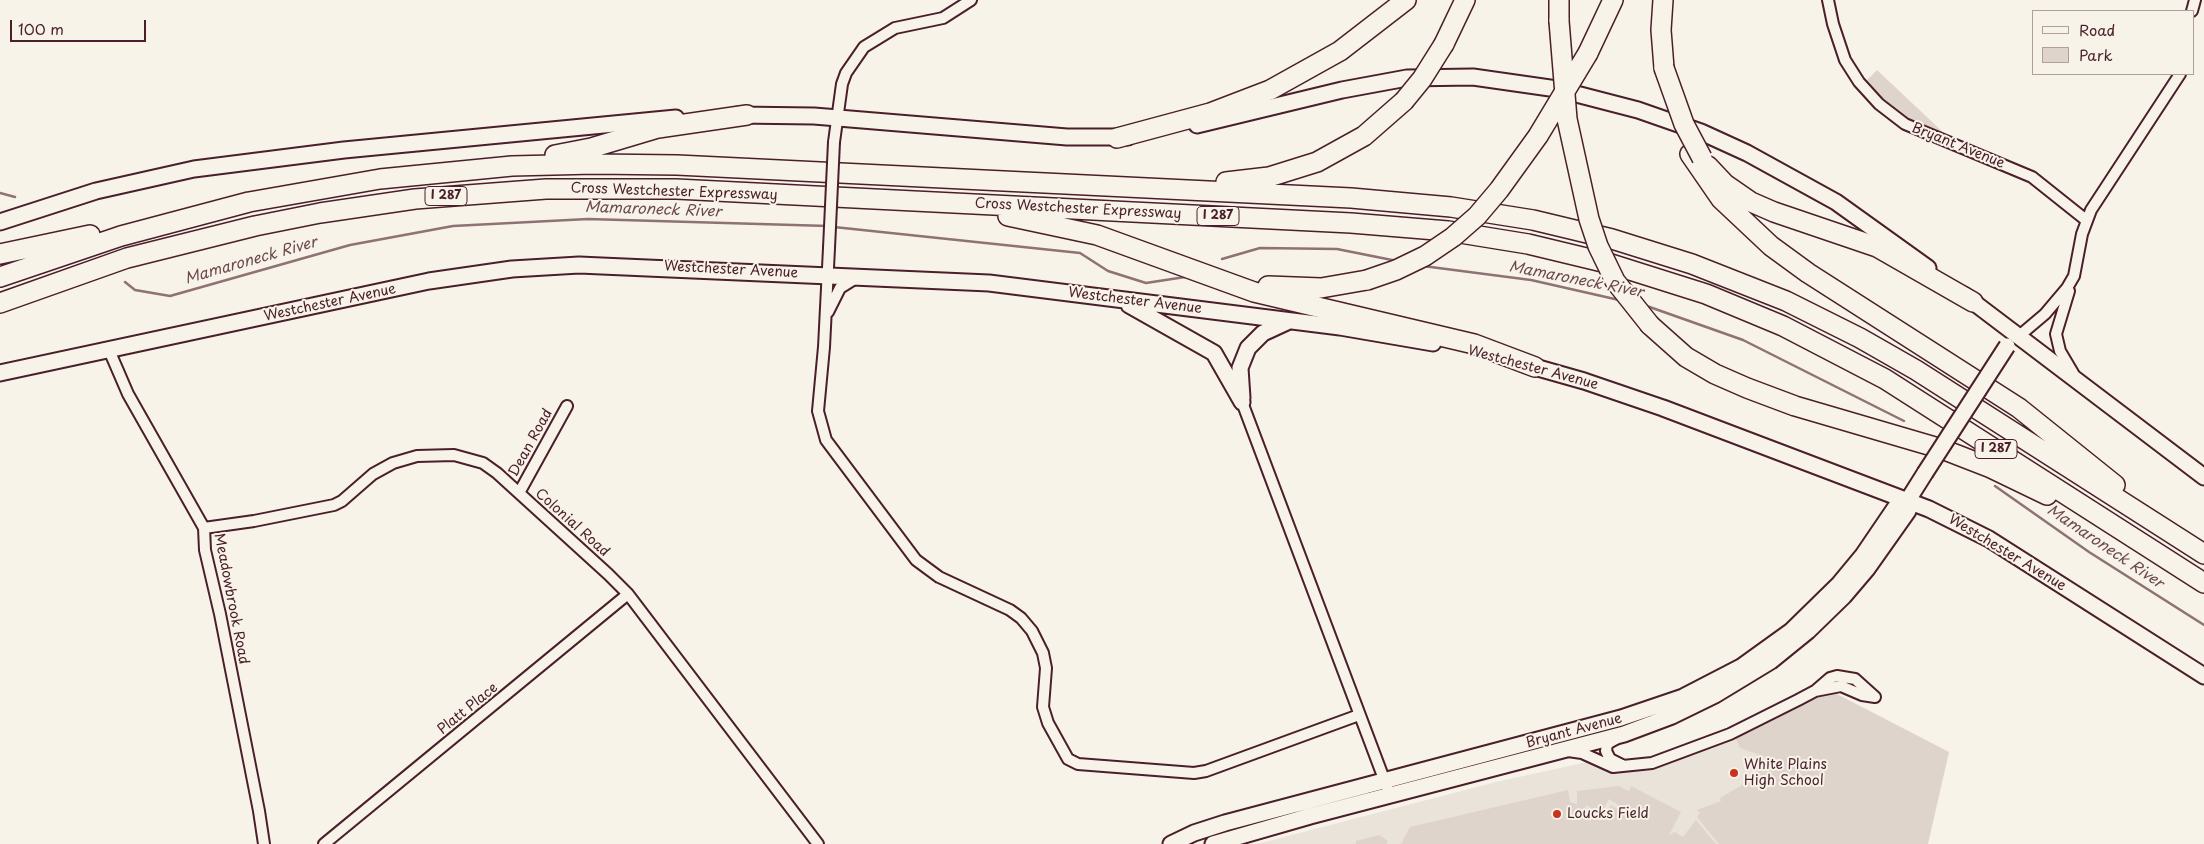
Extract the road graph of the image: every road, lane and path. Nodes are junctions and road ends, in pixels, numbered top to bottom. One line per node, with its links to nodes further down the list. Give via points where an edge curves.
1 (971, 0): 10 (street, via 943,18 896,28 864,47 846,73)
2 (1406, 0): 11 (highway, via 1346,47 1270,90 1204,115)
3 (1465, 0): 14 (highway, bridge, via 1444,44 1422,79 1376,128 1352,144 1293,171 1244,181)
4 (1558, 0): 45 (highway, bridge, via 1568,119 1589,219 1615,281 1650,325 1686,357 1730,381 1788,404 1922,442 1979,463 2030,486)
5 (1613, 0): 20 (highway, bridge, via 1588,53 1505,184 1477,216 1425,256 1367,280 1322,288 1270,286 1237,280)
6 (1663, 0): 12 (highway, bridge, via 1664,68)
7 (1828, 0): 18 (street, Bryant Avenue, via 1845,60 1879,104 1905,124 2032,177)
8 (2179, 75): 18 (street, Bryant Avenue)
9 (747, 114): 10 (main road); 13 (highway, via 658,128 591,148); 17 (main road, via 629,121 328,152 177,172 96,191)
10 (837, 117): 11 (main road, via 1067,137); 21 (street, bridge)
11 (1118, 138): 26 (main road, via 1166,132 1350,88 1407,78 1482,78 1557,89 1662,118 1770,164 1850,211)
12 (1696, 156): 26 (highway, via 1751,202 1877,247); 43 (highway, via 1721,199 1771,246 2023,411)
13 (480, 168): 14 (highway, Cross Westchester Expressway / I 287, via 660,164); 16 (highway, Cross Westchester Expressway / I 287, via 323,188)
14 (1121, 187): 43 (highway, Cross Westchester Expressway / I 287, via 1451,207 1564,227 1676,258 1771,295 1873,345)
15 (906, 201): 20 (highway, via 1059,225); 27 (highway, Cross Westchester Expressway / I 287, via 611,188 521,190 416,199 320,213 191,240 96,268); 45 (highway, Cross Westchester Expressway / I 287, via 1402,226 1513,241 1611,264 1737,306 1834,352 1920,401)
16 (185, 217): 19 (highway); 24 (highway, Cross Westchester Expressway / I 287, via 90,245)
17 (6, 220)
18 (2086, 220): 23 (street, Bryant Avenue)
19 (0, 254)
20 (1164, 258): 32 (highway, via 1254,292 1474,344)
21 (828, 274): 22 (main road, Westchester Avenue); 28 (street); 31 (main road, Westchester Avenue, via 614,265 512,269 429,282)
22 (861, 276): 25 (main road, Westchester Avenue, via 980,282); 28 (street, via 840,288)
23 (2074, 276): 30 (street, Bryant Avenue, via 2045,314); 34 (street, via 2056,334 2064,359)
24 (0, 277)
25 (1108, 298): 29 (main road, Westchester Avenue); 35 (main road, via 1144,312 1210,349)
26 (1973, 302): 30 (main road)
27 (0, 303)
28 (826, 317): 50 (street, via 818,411 826,440 916,560 939,577 1010,610 1032,631 1046,668 1043,707 1068,759 1078,764 1194,773)
29 (1290, 321): 32 (main road, Westchester Avenue, via 1422,341); 35 (main road, via 1263,333 1248,348 1240,374)
30 (2013, 341): 34 (main road); 40 (main road, Bryant Avenue, bridge)
31 (109, 350): 33 (main road, Westchester Avenue); 42 (street, Meadowbrook Road, via 128,394)
32 (1535, 367): 38 (main road, Westchester Avenue, via 1655,405)
33 (0, 374)
34 (2082, 384): 37 (main road)
35 (1242, 402): 50 (street)
36 (567, 406): 39 (street, Dean Road)
37 (2204, 477)
38 (1871, 486): 40 (main road, Westchester Avenue); 41 (main road, via 1883,501)
39 (519, 493): 42 (street, Colonial Road, via 497,473 470,458 418,456 393,463 373,474 334,505); 47 (street, Colonial Road)
40 (1908, 500): 41 (main road, Bryant Avenue, via 1897,505); 48 (main road, Westchester Avenue, via 1989,539); 51 (main road, Bryant Avenue, via 1908,511 1867,569 1808,631 1754,672 1716,695)
41 (1888, 519): 54 (main road, Bryant Avenue, via 1854,567 1816,608 1756,658 1713,683 1683,698 1637,714)
42 (204, 528): 56 (street, Meadowbrook Road, via 205,550)
43 (2180, 539): 44 (highway, Cross Westchester Expressway / I 287)
44 (2204, 554)
45 (2162, 556): 46 (highway, Cross Westchester Expressway / I 287)
46 (2204, 583)
47 (628, 594): 57 (street, Platt Place); 58 (street, Colonial Road)
48 (2204, 676)
49 (1815, 691): 49 (street, via 1841,686 1876,697 1849,677 1830,678); 53 (street, via 1730,734 1652,763)
50 (1359, 716): 54 (street)
51 (1624, 734): 52 (main road, Bryant Avenue); 53 (street, via 1605,747 1610,759)
52 (1564, 751): 53 (street, via 1582,753 1606,766); 54 (main road, Bryant Avenue)
53 (1623, 766)
54 (1387, 788): 55 (main road, Bryant Avenue); 59 (main road, Bryant Avenue, via 1225,823)
55 (1227, 841): 60 (main road, Bryant Avenue)
56 (264, 844)
57 (324, 844)
58 (818, 844)
59 (1172, 844)
60 (1213, 844)

